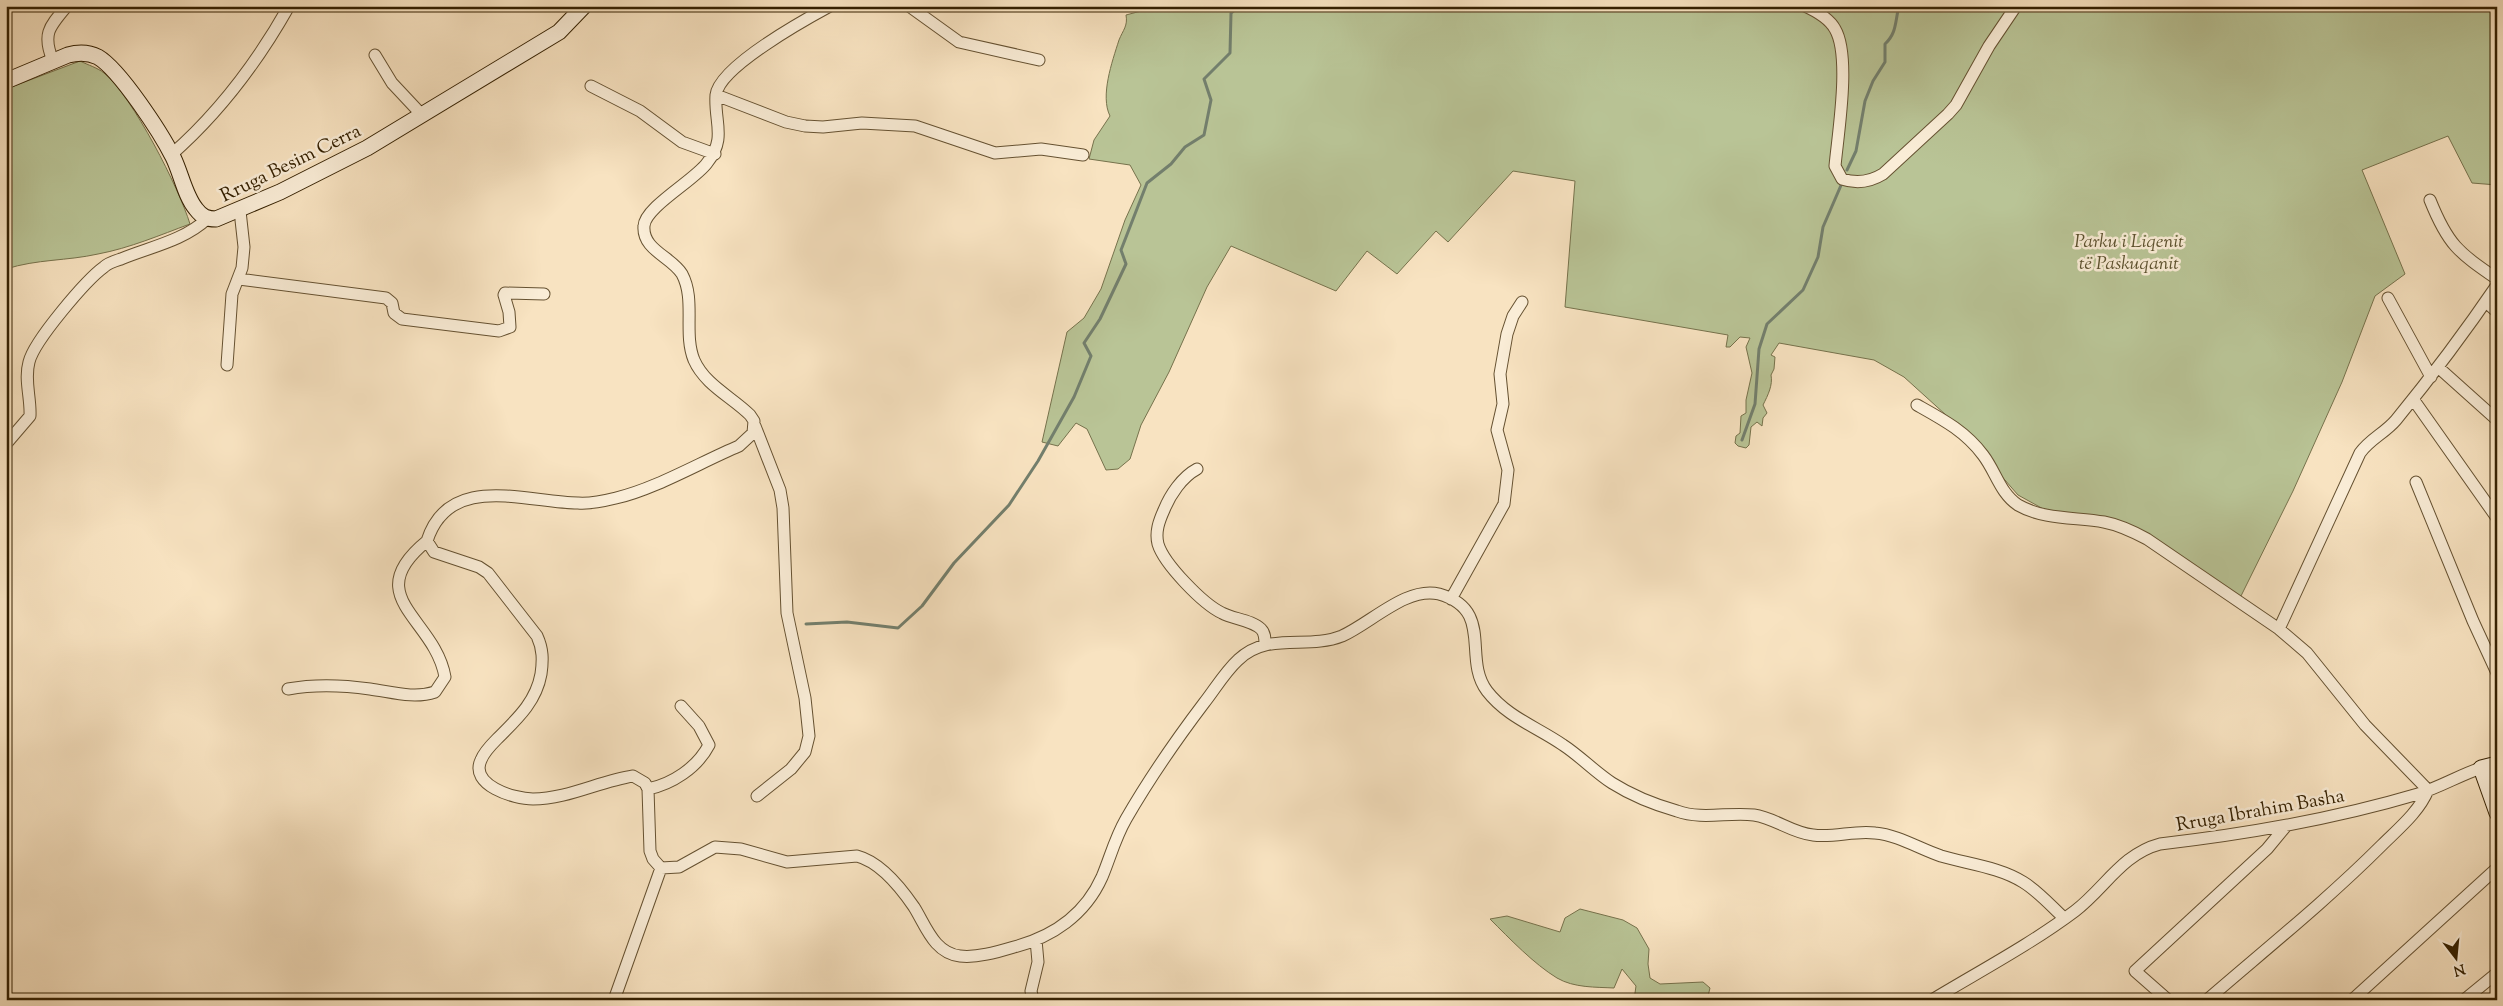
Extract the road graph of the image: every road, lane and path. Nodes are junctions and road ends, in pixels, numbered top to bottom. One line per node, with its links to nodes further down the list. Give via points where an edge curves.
1 (67, 6): 10 (street, via 47,35)
2 (290, 6): 16 (street, via 254,63 222,103)
3 (584, 6): 14 (street, Rruga Besim Cerra, via 558,32)
4 (830, 6): 13 (street, via 776,36 723,80)
5 (909, 6): 9 (street, via 959,42)
6 (1805, 6): 7 (street, via 1829,22 1839,38 1843,66 1835,166 1842,179 1857,182 1883,174 1948,114)
7 (2016, 6)
8 (375, 55): 14 (street, via 392,84)
9 (1039, 60)
10 (53, 61): 11 (street, Rruga Besim Cerra); 16 (street, Rruga Besim Cerra, via 79,52 105,63 132,95)
11 (6, 81)
12 (592, 86): 15 (street, via 640,111 682,142)
13 (716, 95): 15 (street, via 719,128); 17 (street, via 805,126 862,123 915,126 995,153 1041,149)
14 (422, 115): 19 (street, Rruga Besim Cerra, via 360,152)
15 (715, 154): 35 (street, via 702,171 650,213 644,226 648,242 676,266 682,276 687,297 689,340 697,365 707,379 750,415)
16 (171, 155): 20 (street, Rruga Besim Cerra, via 195,208)
17 (1083, 155)
18 (2430, 200): 22 (street, via 2439,224 2455,248)
19 (240, 211): 20 (street, Rruga Besim Cerra); 21 (street, via 244,247)
20 (207, 219): 36 (street, via 186,234 120,259 94,275 34,350 28,373 30,416)
21 (240, 279): 24 (street, via 386,298 392,302 394,313 402,319 499,331 506,330 511,322 505,293); 29 (street, via 232,294)
22 (2497, 279)
23 (2497, 285): 27 (street)
24 (544, 294)
25 (2388, 298): 31 (street)
26 (1522, 302): 41 (street, via 1507,334 1500,374 1502,404 1496,430 1508,470 1504,504)
27 (2486, 302): 28 (street); 30 (street)
28 (2497, 312)
29 (227, 365)
30 (2439, 368): 31 (street); 34 (street)
31 (2431, 377): 32 (street)
32 (2413, 399): 39 (street); 42 (street, via 2394,422 2360,453)
33 (1917, 405): 42 (street, via 1956,426 1976,445 2008,496 2019,505 2060,518 2106,522 2127,529 2147,539)
34 (2497, 420)
35 (755, 426): 40 (street, via 753,433 739,446 617,498 579,503 490,494 474,498 446,511 436,521); 51 (street, via 784,508 787,613 805,698 809,736 805,752 791,769)
36 (6, 444)
37 (1197, 469): 43 (street, via 1169,498 1157,531 1158,545 1205,603 1256,626 1264,635)
38 (2416, 482): 44 (street)
39 (2497, 518)
40 (427, 541): 45 (street, via 404,563 397,583 404,604 443,668 445,677 436,692 415,696 326,685); 49 (street, via 434,552 488,573 541,645 542,668 534,697 524,712 486,750 478,765 480,778 493,787 532,800 634,776 645,782)
41 (1452, 599): 43 (street, via 1438,594 1417,593 1328,640); 56 (street, via 1461,604 1473,622 1478,676 1493,699 1507,712 1563,745 1616,786 1678,812 1696,816 1755,815 1814,836 1882,834 2017,879)
42 (2279, 629): 50 (street, via 2307,653 2365,725)
43 (1265, 644): 57 (street, via 1238,659 1187,726 1123,824 1090,897 1064,925)
44 (2497, 673)
45 (288, 690)
46 (681, 706): 49 (street, via 699,726 709,744 678,779)
47 (2497, 764): 48 (street)
48 (2481, 768): 50 (street, Rruga Ibrahim Basha); 52 (street)
49 (648, 789): 54 (street, via 650,851 656,865)
50 (2428, 790): 53 (street, Rruga Ibrahim Basha); 63 (street, via 2419,807 2374,853)
51 (758, 796)
52 (2497, 813)
53 (2286, 826): 56 (street, Rruga Ibrahim Basha, via 2143,849); 62 (street, via 2267,850 2135,971)
54 (661, 868): 57 (street, via 678,866 715,847 741,849 787,862 857,856 875,866 901,890 934,940 947,953 990,954); 59 (street)
55 (2497, 868): 64 (street)
56 (2064, 918): 61 (street, Rruga Ibrahim Basha)
57 (1036, 940): 60 (street, via 1038,962 1031,991)
58 (2497, 973): 65 (street)
59 (614, 1000)
60 (1033, 1000)
61 (1932, 1000)
62 (2168, 1000)
63 (2207, 1000)
64 (2352, 1000)
65 (2464, 1000)

